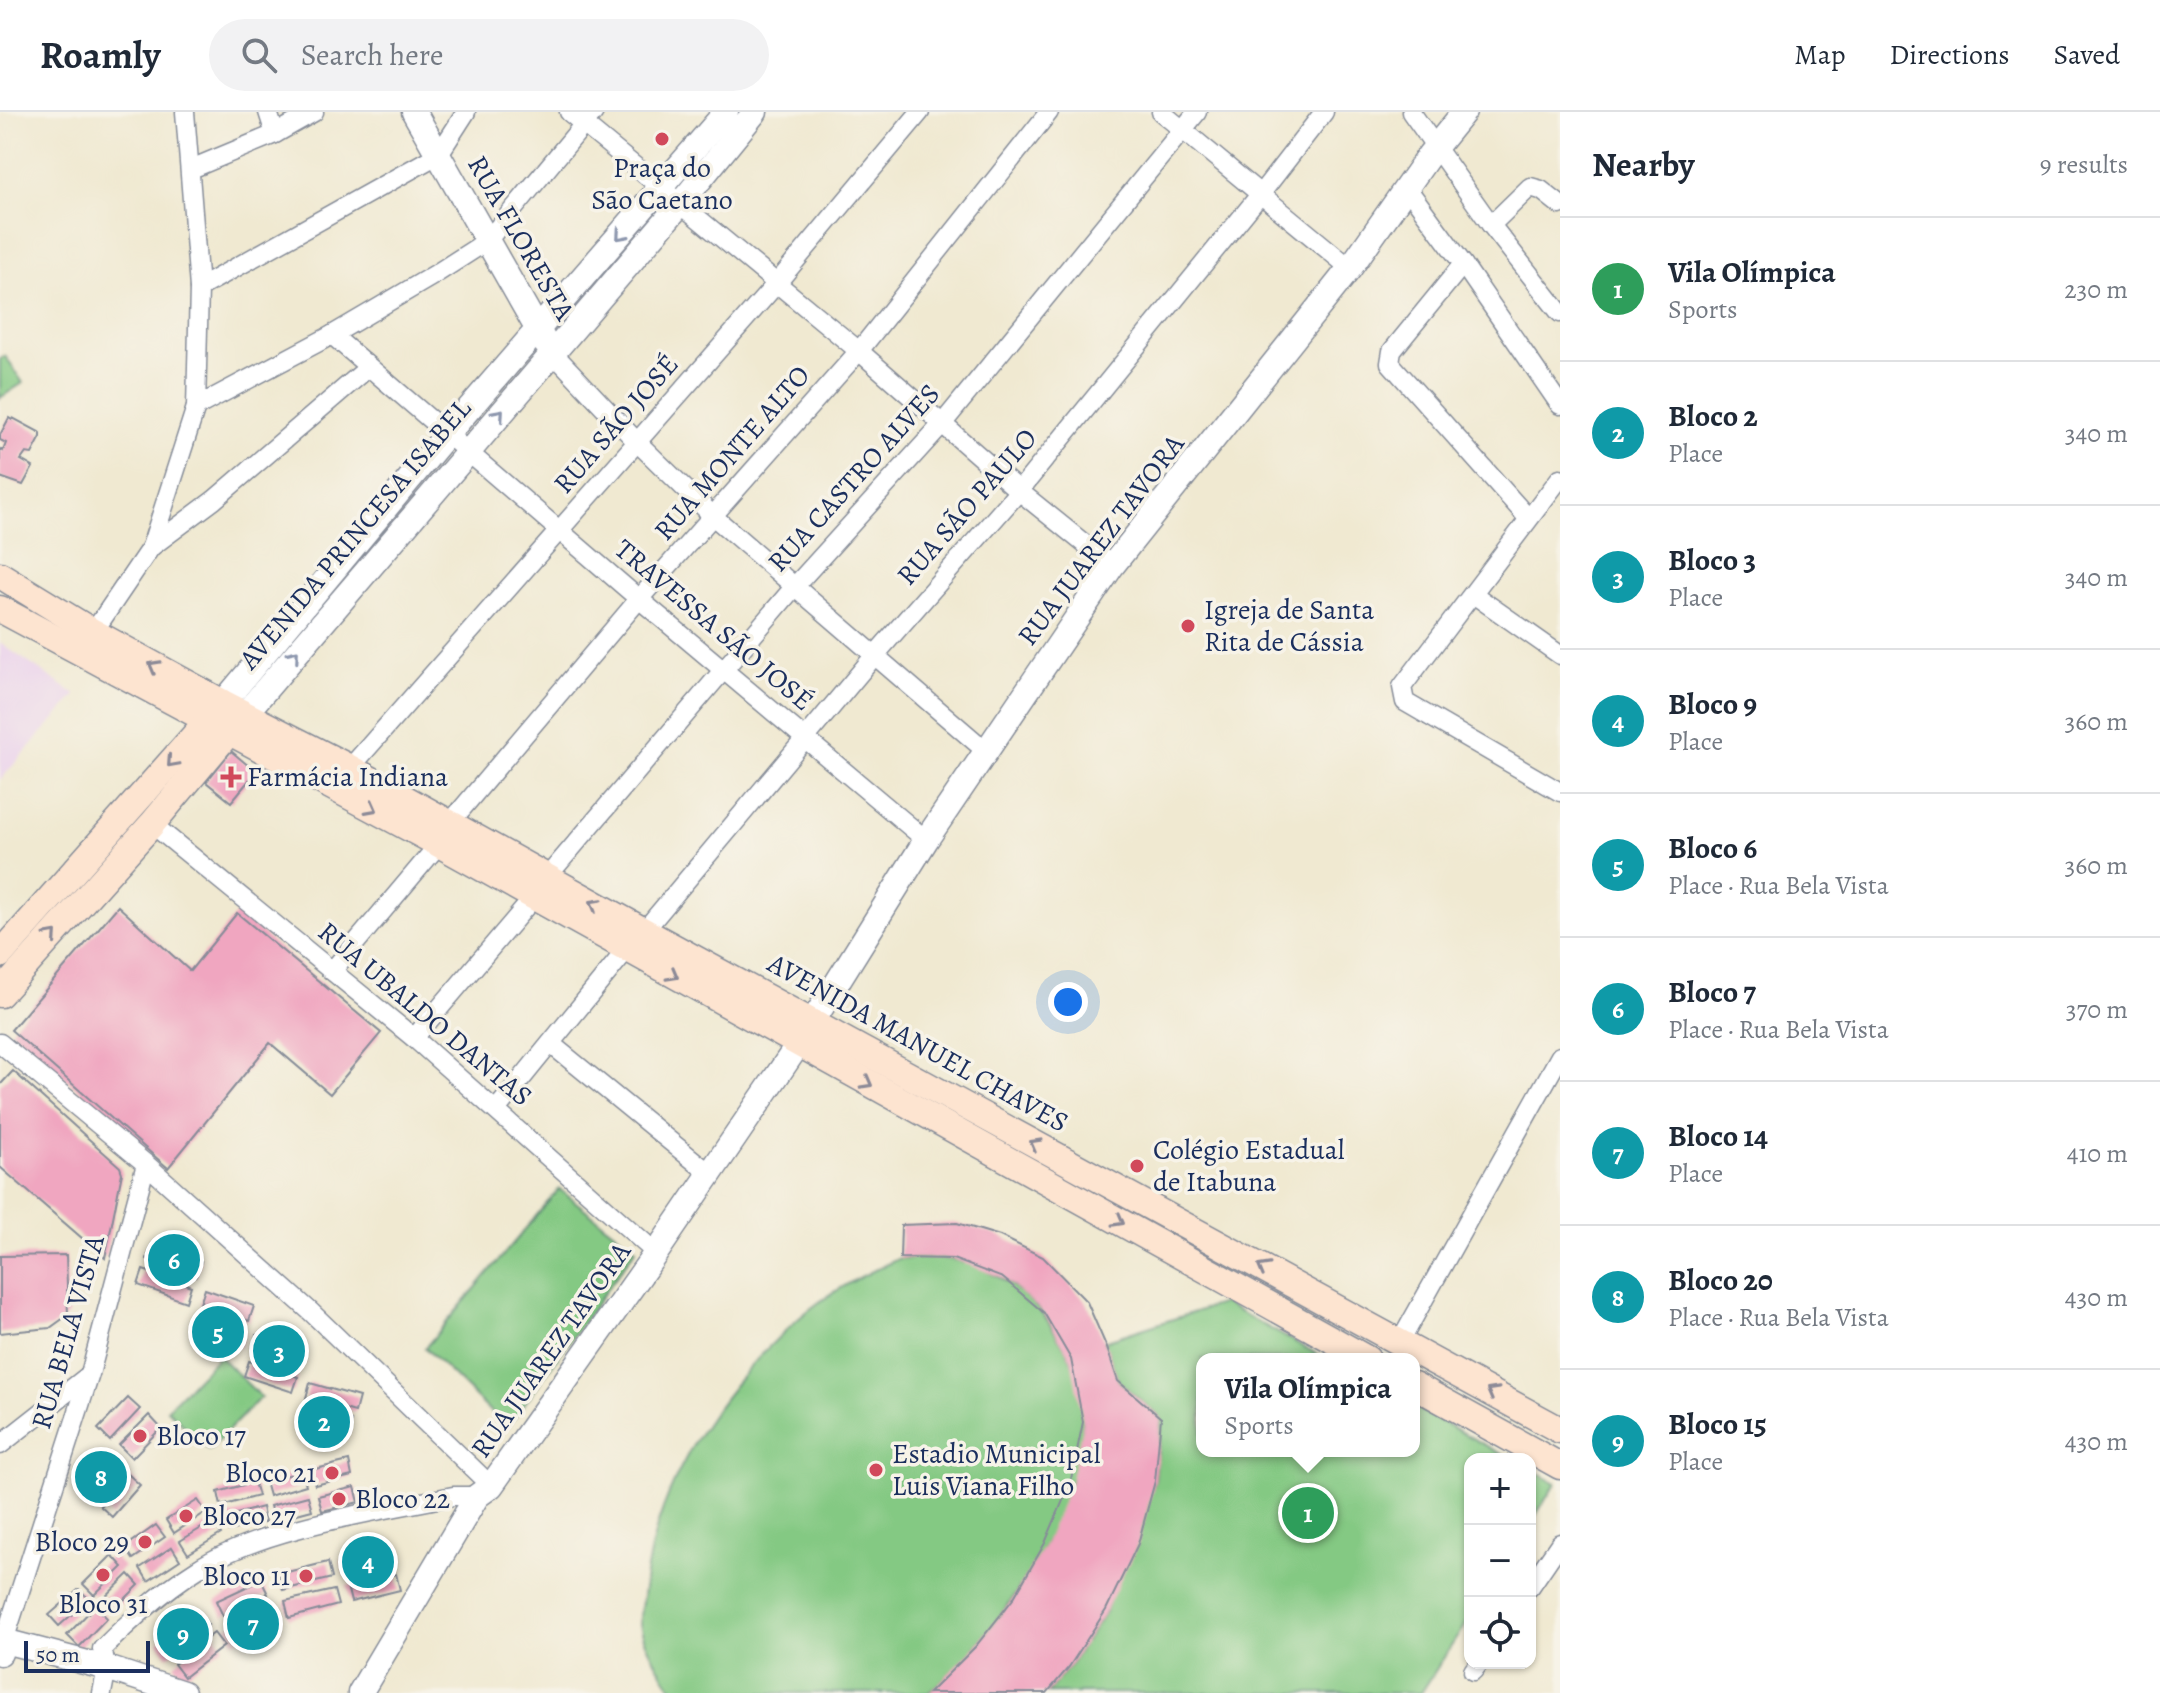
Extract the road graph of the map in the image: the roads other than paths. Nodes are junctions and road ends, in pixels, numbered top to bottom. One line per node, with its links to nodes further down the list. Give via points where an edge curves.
1 (185, 112): 21 (street)
2 (268, 112): 18 (street)
3 (314, 112): 18 (street)
4 (414, 112): 20 (street, RUA FLORESTA)
5 (466, 112): 20 (street)
6 (569, 112): 16 (street)
7 (726, 112): 23 (street, AVENIDA PRINCESA ISABEL)
8 (755, 112): 25 (street, AVENIDA PRINCESA ISABEL)
9 (920, 112): 31 (street, RUA SÃO JOSÉ)
10 (1049, 112): 36 (street, RUA MONTE ALTO)
11 (1161, 112): 17 (street)
12 (1197, 112): 17 (street, RUA CASTRO ALVES)
13 (1324, 112): 24 (street, RUA SÃO PAULO)
14 (1411, 112): 19 (street)
15 (1464, 112): 19 (street, RUA JUAREZ TAVORA)
16 (589, 118): 23 (street); 28 (street)
17 (1183, 131): 24 (street); 41 (street, RUA CASTRO ALVES)
18 (275, 134): 21 (street)
19 (1433, 150): 22 (street, RUA JUAREZ TAVORA); 27 (street)
20 (439, 154): 28 (street, RUA FLORESTA); 32 (street)
21 (191, 169): 32 (street)
22 (1409, 184): 29 (street); 30 (street, RUA JUAREZ TAVORA)
23 (662, 188): 25 (street); 34 (street, AVENIDA PRINCESA ISABEL, one-way to 34)
24 (1259, 196): 30 (street); 46 (street, RUA SÃO PAULO)
25 (681, 203): 31 (street); 37 (street, AVENIDA PRINCESA ISABEL)
26 (1560, 205): 27 (street, via 1535,187 1525,190)
27 (1491, 225): 33 (street)
28 (487, 241): 34 (street, RUA FLORESTA); 35 (street)
29 (1463, 264): 39 (street); 48 (street, via 1392,351 1390,363)
30 (1350, 268): 51 (street, RUA JUAREZ TAVORA)
31 (777, 283): 36 (street); 43 (street, RUA SÃO JOSÉ)
32 (199, 288): 40 (street)
33 (1560, 313)
34 (537, 332): 37 (street, RUA FLORESTA); 42 (street, AVENIDA PRINCESA ISABEL)
35 (332, 335): 38 (street, TRAVESSA SÃO JOSÉ); 40 (street)
36 (859, 351): 41 (street); 47 (street, RUA MONTE ALTO)
37 (552, 352): 43 (street); 44 (street, AVENIDA PRINCESA ISABEL, one-way to 37)
38 (369, 367): 42 (street, TRAVESSA SÃO JOSÉ); 50 (street)
39 (1560, 405)
40 (196, 407): 50 (street)
41 (943, 423): 46 (street); 53 (street, RUA CASTRO ALVES)
42 (448, 433): 44 (street, TRAVESSA SÃO JOSÉ); 61 (street, AVENIDA PRINCESA ISABEL)
43 (637, 442): 47 (street); 49 (street, RUA SÃO JOSÉ)
44 (468, 451): 49 (street, TRAVESSA SÃO JOSÉ); 61 (street, AVENIDA PRINCESA ISABEL, one-way to 44)
45 (1560, 478): 48 (street)
46 (1019, 491): 51 (street); 58 (street, RUA SÃO PAULO)
47 (714, 517): 53 (street); 55 (street, RUA MONTE ALTO)
48 (1528, 518): 54 (street)
49 (559, 531): 55 (street, TRAVESSA SÃO JOSÉ); 64 (street, RUA SÃO JOSÉ)
50 (151, 547): 57 (street)
51 (1112, 566): 63 (street, RUA JUAREZ TAVORA)
52 (0, 575): 57 (main road)
53 (795, 586): 58 (street); 60 (street, RUA CASTRO ALVES)
54 (1473, 594): 59 (street); 65 (street, via 1402,687 1402,697)
55 (639, 599): 60 (street, TRAVESSA SÃO JOSÉ); 67 (street, RUA MONTE ALTO)
56 (0, 609): 57 (main road)
57 (86, 642): 61 (main road)
58 (875, 655): 62 (street, RUA SÃO PAULO); 63 (street)
59 (1560, 655)
60 (724, 669): 62 (street, TRAVESSA SÃO JOSÉ); 69 (street, RUA CASTRO ALVES)
61 (226, 718): 64 (main road, AVENIDA MANUEL CHAVES); 66 (main road, AVENIDA PRINCESA ISABEL); 67 (main road, AVENIDA MANUEL CHAVES, one-way to 67); 71 (main road, AVENIDA PRINCESA ISABEL, one-way to 71)
62 (806, 738): 68 (street, TRAVESSA SÃO JOSÉ); 70 (street, RUA SÃO PAULO)
63 (986, 751): 68 (street, RUA JUAREZ TAVORA)
64 (350, 768): 67 (main road, AVENIDA MANUEL CHAVES)
65 (1559, 789)
66 (152, 824): 72 (street, RUA UBALDO DANTAS); 73 (main road, AVENIDA PRINCESA ISABEL, one-way to 66)
67 (444, 834): 69 (main road, AVENIDA MANUEL CHAVES); 72 (street, RUA MONTE ALTO)
68 (926, 840): 74 (street, RUA JUAREZ TAVORA)
69 (541, 887): 70 (main road, AVENIDA MANUEL CHAVES); 75 (street, RUA CASTRO ALVES)
70 (635, 940): 74 (main road, AVENIDA MANUEL CHAVES); 77 (street, RUA SÃO PAULO); 78 (main road, AVENIDA MANUEL CHAVES, one-way to 78)
71 (0, 955)
72 (332, 971): 75 (street, RUA UBALDO DANTAS)
73 (0, 994)
74 (812, 1021): 78 (street, RUA JUAREZ TAVORA); 84 (main road, AVENIDA MANUEL CHAVES, one-way to 74)
75 (414, 1038): 80 (street, RUA UBALDO DANTAS)
76 (0, 1043): 81 (street)
77 (551, 1044): 80 (street, RUA SÃO PAULO); 82 (street)
78 (798, 1045): 82 (street, RUA JUAREZ TAVORA); 85 (main road, AVENIDA MANUEL CHAVES, one-way to 85)
79 (1560, 1056): 84 (street)
80 (496, 1110): 83 (street, RUA UBALDO DANTAS)
81 (146, 1164): 86 (street, RUA BELA VISTA); 91 (street, via 311,1312)
82 (709, 1173): 83 (street, RUA JUAREZ TAVORA)
83 (656, 1253): 91 (street, RUA JUAREZ TAVORA)
84 (1400, 1342): 88 (main road, AVENIDA MANUEL CHAVES, one-way to 84)
85 (1356, 1353)
86 (90, 1374): 89 (street); 94 (street, RUA BELA VISTA)
87 (1420, 1388): 90 (main road)
88 (1560, 1430)
89 (0, 1445)
90 (1560, 1466)
91 (484, 1491): 95 (street, via 285,1533 223,1555 172,1586 112,1639 102,1649); 98 (street, RUA JUAREZ TAVORA)
92 (1560, 1543): 93 (street)
93 (1536, 1578)
94 (1, 1645): 95 (street)
95 (107, 1668): 96 (street); 97 (street)
96 (102, 1693)
97 (183, 1693)
98 (360, 1693)

